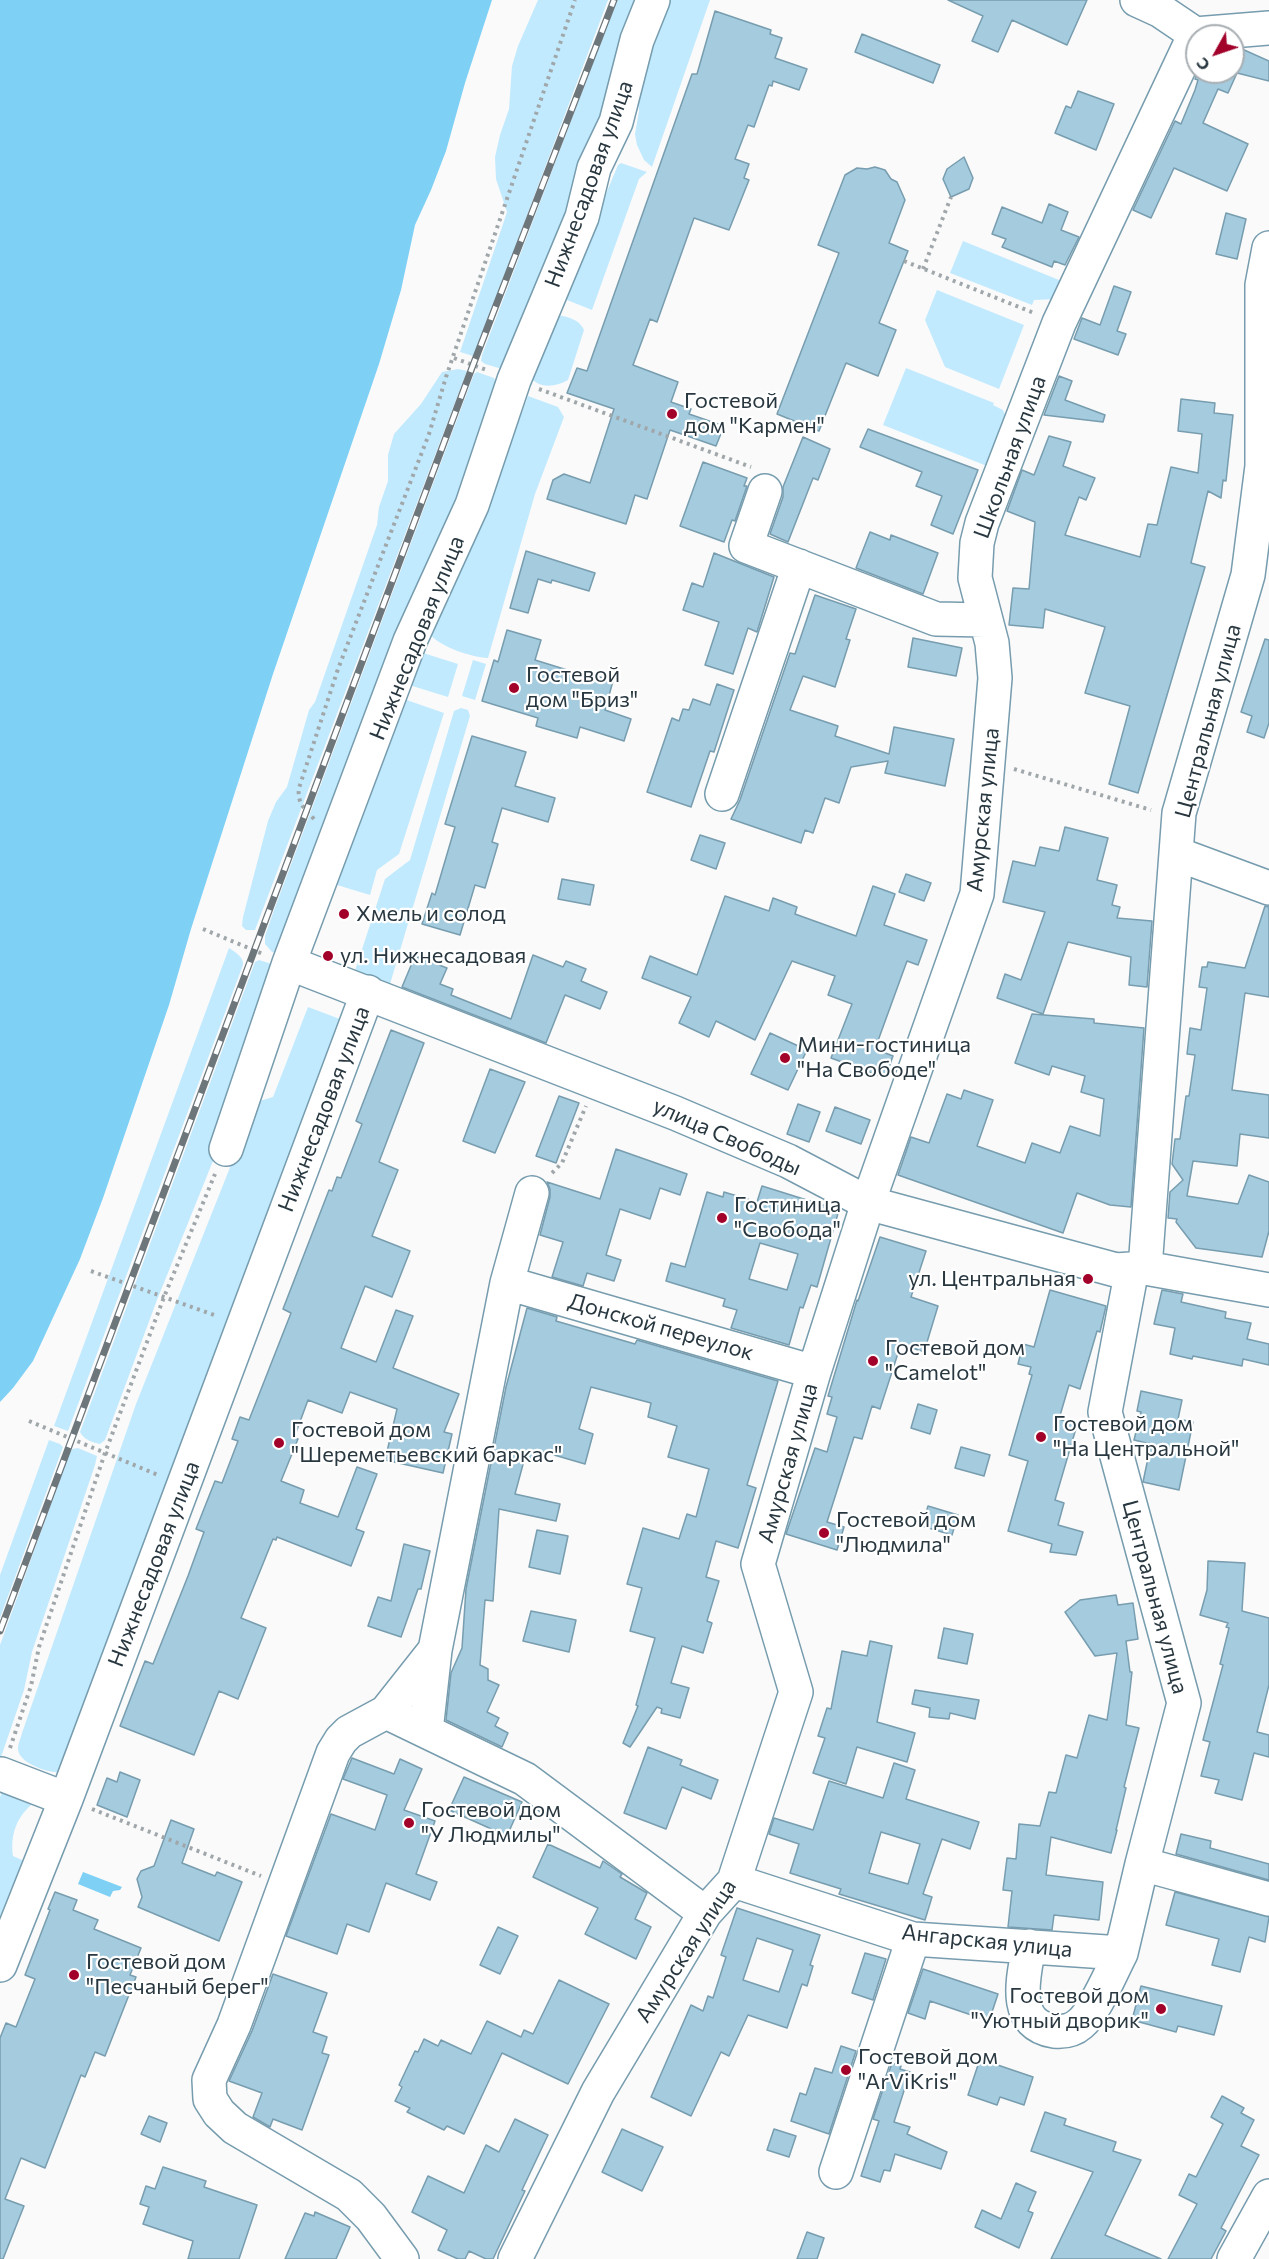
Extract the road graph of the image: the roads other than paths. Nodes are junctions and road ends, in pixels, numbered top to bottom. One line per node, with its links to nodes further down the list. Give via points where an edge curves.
1 (653, 0): 14 (street, Нижнесадовая улица, via 616,122 594,168 582,217 514,380 472,505 410,641)
2 (1137, 0): 3 (street)
3 (1185, 27)
4 (1269, 28): 5 (street)
5 (1245, 30)
6 (1185, 55): 10 (street, Школьная улица, via 1059,323 982,524 975,578)
7 (1269, 248): 12 (street, Центральная улица, via 1262,285 1262,466 1248,574 1179,813)
8 (758, 479): 9 (street, via 746,546)
9 (799, 566): 10 (street, via 936,619); 11 (street)
10 (985, 620): 18 (street, Амурская улица, via 995,678 977,894)
11 (722, 794)
12 (1177, 854): 13 (street); 19 (street, Центральная улица)
13 (1269, 888)
14 (289, 963): 15 (street, Нижнесадовая улица); 16 (street)
15 (368, 992): 18 (street, улица Свободы, via 788,1161); 27 (street, Нижнесадовая улица)
16 (226, 1149)
17 (532, 1193): 20 (street)
18 (868, 1203): 19 (street, улица Свободы, via 1116,1270); 22 (street, Амурская улица)
19 (1139, 1269): 21 (street, улица Свободы); 28 (street, Центральная улица, via 1105,1412 1184,1703)
20 (507, 1283): 22 (street, Донской переулок); 23 (street)
21 (1269, 1290)
22 (814, 1372): 29 (street, Амурская улица, via 758,1564 796,1692)
23 (435, 1650): 24 (street); 25 (street)
24 (386, 1712): 25 (street); 38 (street, via 349,1732 333,1753 208,2091 214,2106 235,2128 349,2195)
25 (426, 1731): 31 (street, via 525,1779)
26 (1, 1774): 27 (street)
27 (66, 1799): 35 (street, Нижнесадовая улица)
28 (1142, 1864): 30 (street); 34 (street)
29 (734, 1881): 31 (street, Амурская улица); 32 (street, Ангарская улица)
30 (1269, 1899)
31 (705, 1913): 39 (street, Амурская улица, via 586,2113)
32 (913, 1938): 33 (street, Ангарская улица); 36 (street)
33 (1029, 1946): 34 (street, Ангарская улица); 34 (street, via 1022,2002 1041,2026 1061,2032 1070,2031 1084,2020)
34 (1121, 1953)
35 (0, 1965)
36 (836, 2172)
37 (1269, 2196): 40 (street)
38 (402, 2259)
39 (515, 2259)
40 (1234, 2259)

